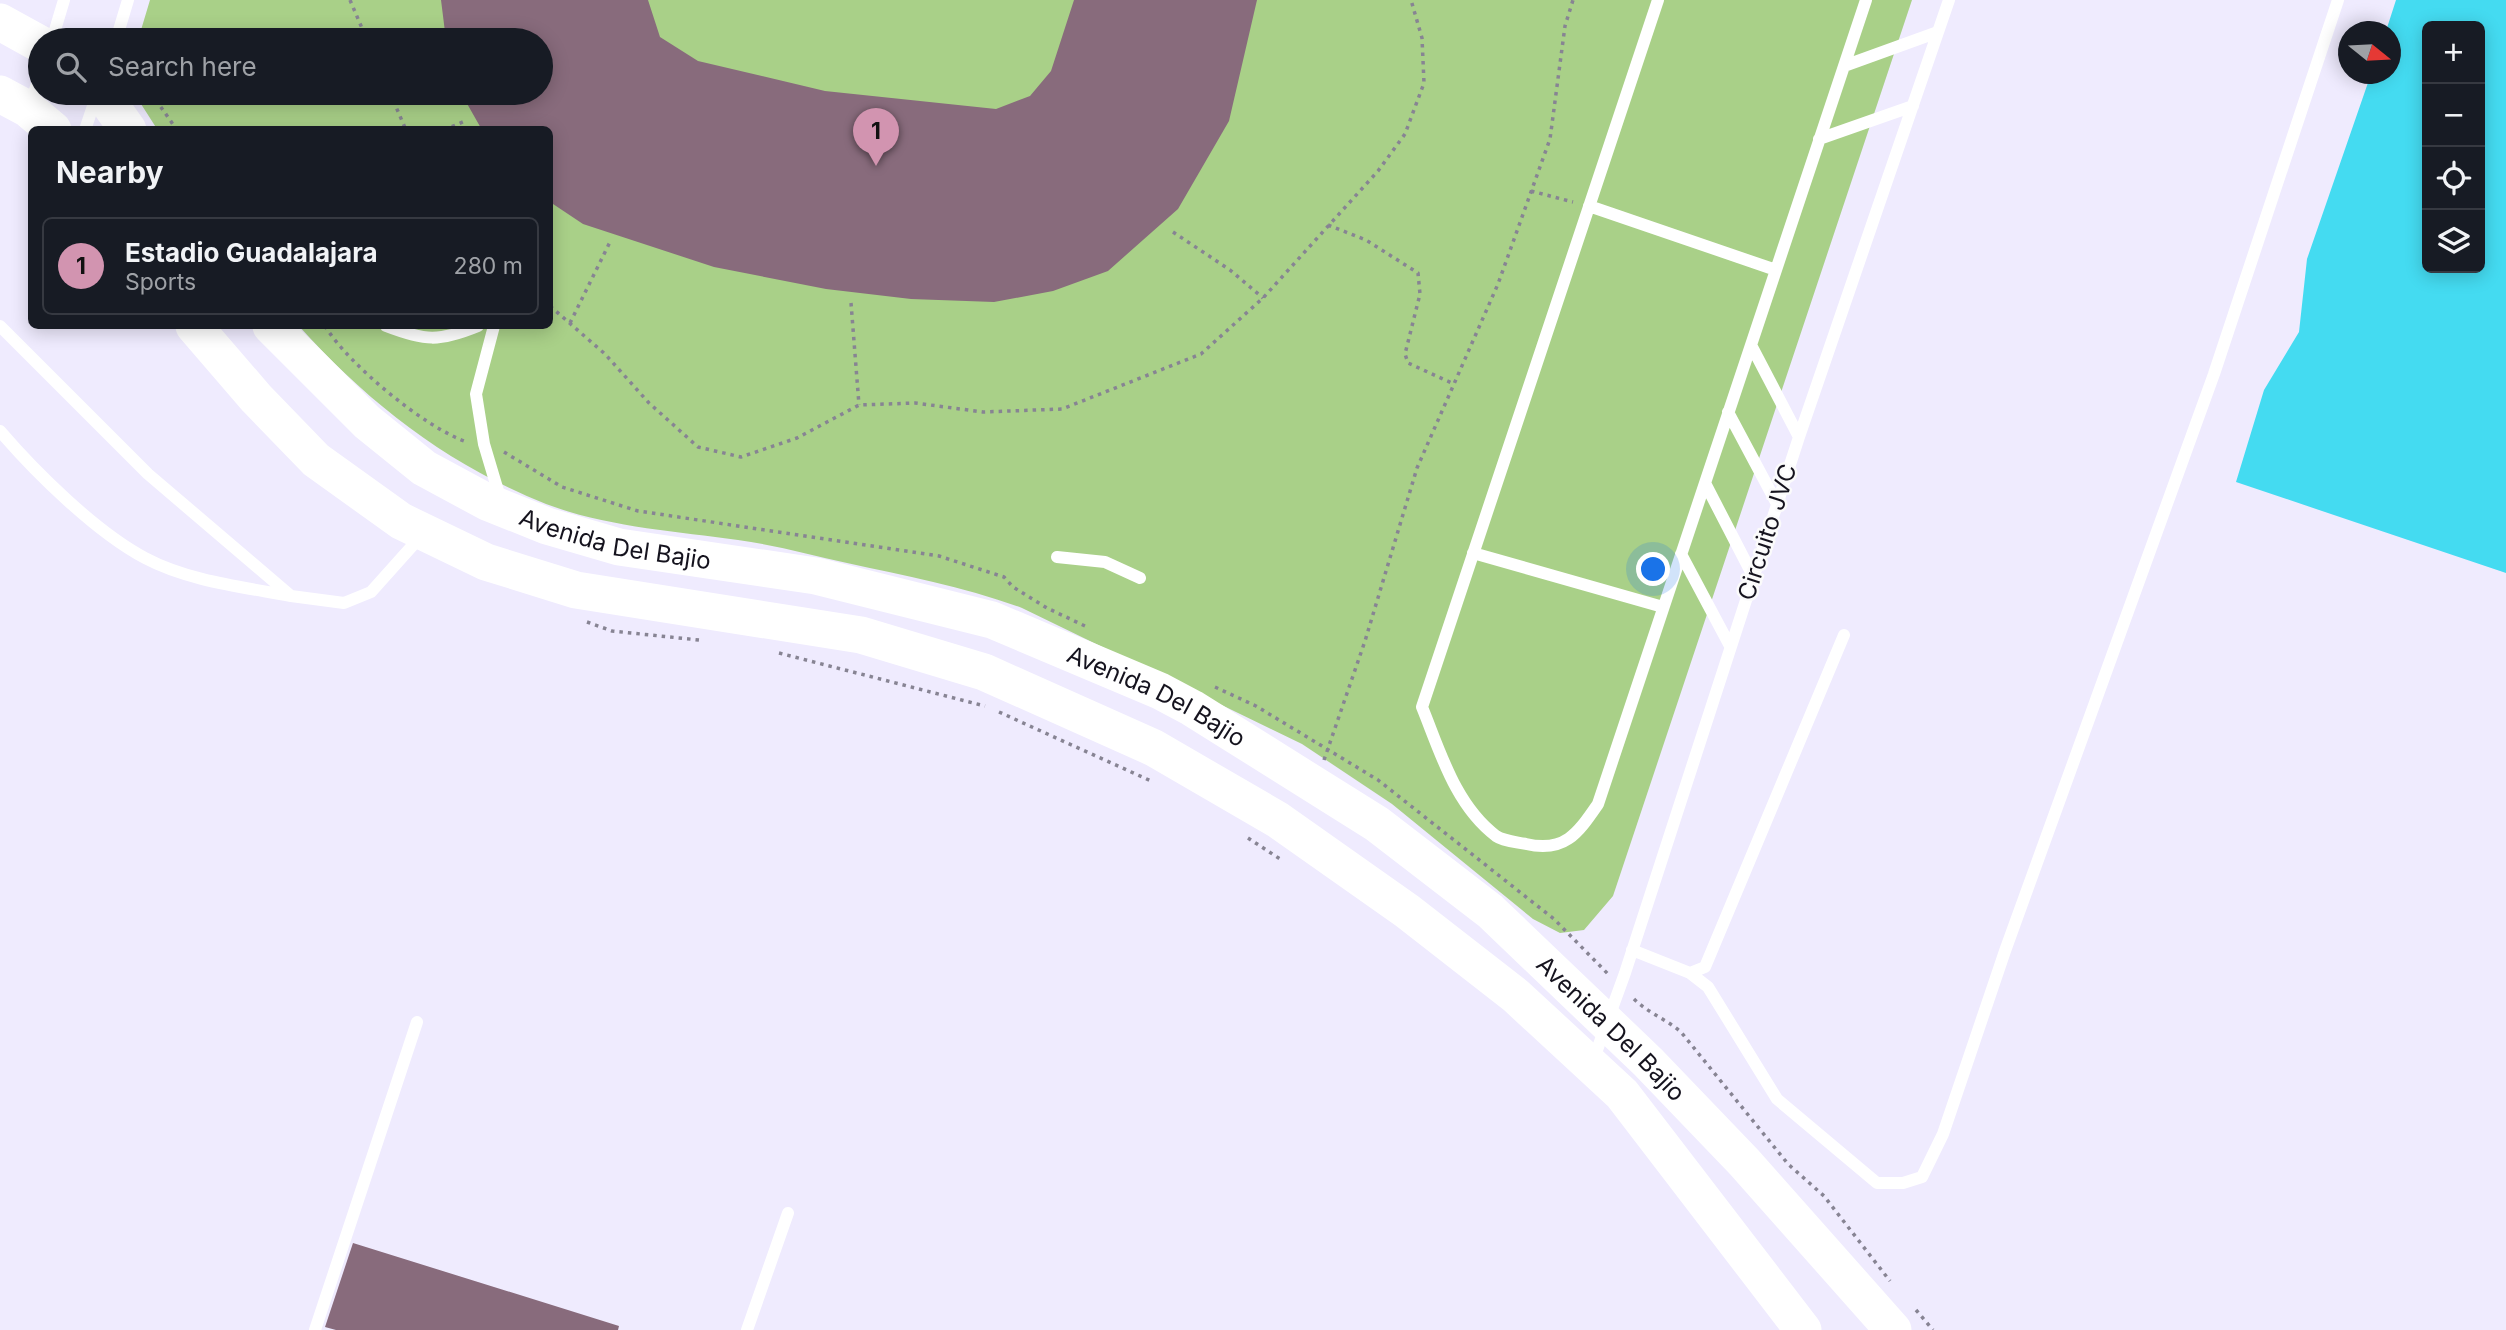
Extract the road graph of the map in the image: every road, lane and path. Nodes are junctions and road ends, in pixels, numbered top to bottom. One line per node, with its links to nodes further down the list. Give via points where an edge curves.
1 (64, 0): 11 (lane)
2 (128, 0): 12 (lane)
3 (350, 0): 13 (path)
4 (1411, 0): 31 (path, via 1422,38 1424,83 1405,134)
5 (1573, 0): 29 (path, via 1550,139)
6 (1658, 0): 30 (lane)
7 (1866, 0): 16 (lane)
8 (1949, 0): 14 (lane, Circuito JVC)
9 (2339, 0): 73 (lane, via 2214,374 1943,1134 1922,1177 1877,1183 1777,1099 1708,987)
10 (0, 22): 15 (main road)
11 (56, 28)
12 (120, 28)
13 (362, 28)
14 (1938, 32): 16 (lane); 21 (lane, Circuito JVC)
15 (28, 37)
16 (1844, 66): 28 (lane)
17 (95, 105): 23 (lane)
18 (109, 105): 24 (main road)
19 (158, 105): 25 (path)
20 (395, 105): 26 (path)
21 (1913, 106): 28 (lane); 50 (lane, Circuito JVC)
22 (464, 121): 27 (path)
23 (87, 126)
24 (125, 126)
25 (174, 126)
26 (404, 126)
27 (453, 126)
28 (1819, 139): 34 (lane)
29 (1531, 191): 30 (path); 46 (path, via 1498,284)
30 (1589, 206): 34 (lane); 55 (lane)
31 (1328, 225): 35 (path); 46 (path, via 1366,240 1418,273 1421,282 1405,354 1408,363)
32 (1173, 232): 35 (path)
33 (610, 242): 38 (path)
34 (1776, 270): 45 (lane)
35 (1263, 298): 47 (path, via 1202,354 1062,409 983,412 915,403)
36 (851, 303): 47 (path)
37 (553, 309): 38 (path)
38 (570, 323): 47 (path, via 698,447 741,457 797,438)
39 (0, 326): 60 (lane, via 148,474)
40 (197, 329): 54 (main road, Avenida Del Bajio, via 316,460 401,521)
41 (274, 329): 53 (main road, Avenida Del Bajio, via 367,422 415,460)
42 (394, 329): 43 (lane, via 418,338 448,338)
43 (470, 329)
44 (493, 329): 53 (lane, via 476,394 484,444)
45 (1751, 345): 48 (lane); 50 (lane)
46 (1454, 384): 67 (path, via 1417,468 1337,727)
47 (859, 405)
48 (1728, 412): 51 (lane); 52 (lane)
49 (0, 431): 60 (lane, via 37,474 146,559 207,580)
50 (1799, 437): 52 (lane, Circuito JVC)
51 (1704, 483): 56 (lane); 58 (lane)
52 (1777, 504): 58 (lane, Circuito JVC)
53 (503, 508): 67 (main road, Avenida Del Bajio, via 619,547 816,576 992,620 1160,691)
54 (425, 532): 60 (lane, via 371,592 344,603); 77 (main road, Avenida Del Bajio, via 486,562 576,590 862,635 984,672 1154,748 1278,820 1407,911 1516,996)
55 (1473, 553): 61 (lane); 61 (lane, via 1422,707 1456,789 1497,838 1545,849 1575,836 1598,804)
56 (1681, 554): 61 (lane); 65 (lane)
57 (1057, 557): 59 (lane, via 1105,562)
58 (1753, 576): 65 (lane, Circuito JVC)
59 (1140, 578)
60 (291, 596)
61 (1663, 607)
62 (575, 618): 64 (path, via 612,631)
63 (1844, 635): 73 (lane, via 1705,967)
64 (702, 641)
65 (1730, 646): 72 (lane, Circuito JVC)
66 (768, 650): 68 (path, via 983,705)
67 (1313, 785): 76 (main road, Avenida Del Bajio, via 1377,824 1490,911)
68 (1163, 787)
69 (1239, 832): 70 (path)
70 (1282, 860)
71 (1555, 919): 74 (path)
72 (1632, 950): 73 (lane); 74 (lane, Circuito JVC)
73 (1690, 973)
74 (1620, 986): 76 (lane, Circuito JVC); 79 (path, via 1649,1014 1681,1032 1788,1164 1824,1196)
75 (417, 1022): 81 (lane)
76 (1606, 1023): 77 (lane, Circuito JVC); 80 (main road, Avenida Del Bajio)
77 (1592, 1065): 83 (main road, Avenida Del Bajio, via 1622,1094)
78 (788, 1213): 82 (lane)
79 (1892, 1283)
80 (1901, 1316): 84 (path)
81 (314, 1330)
82 (747, 1330)
83 (1803, 1330)
84 (1933, 1330)

